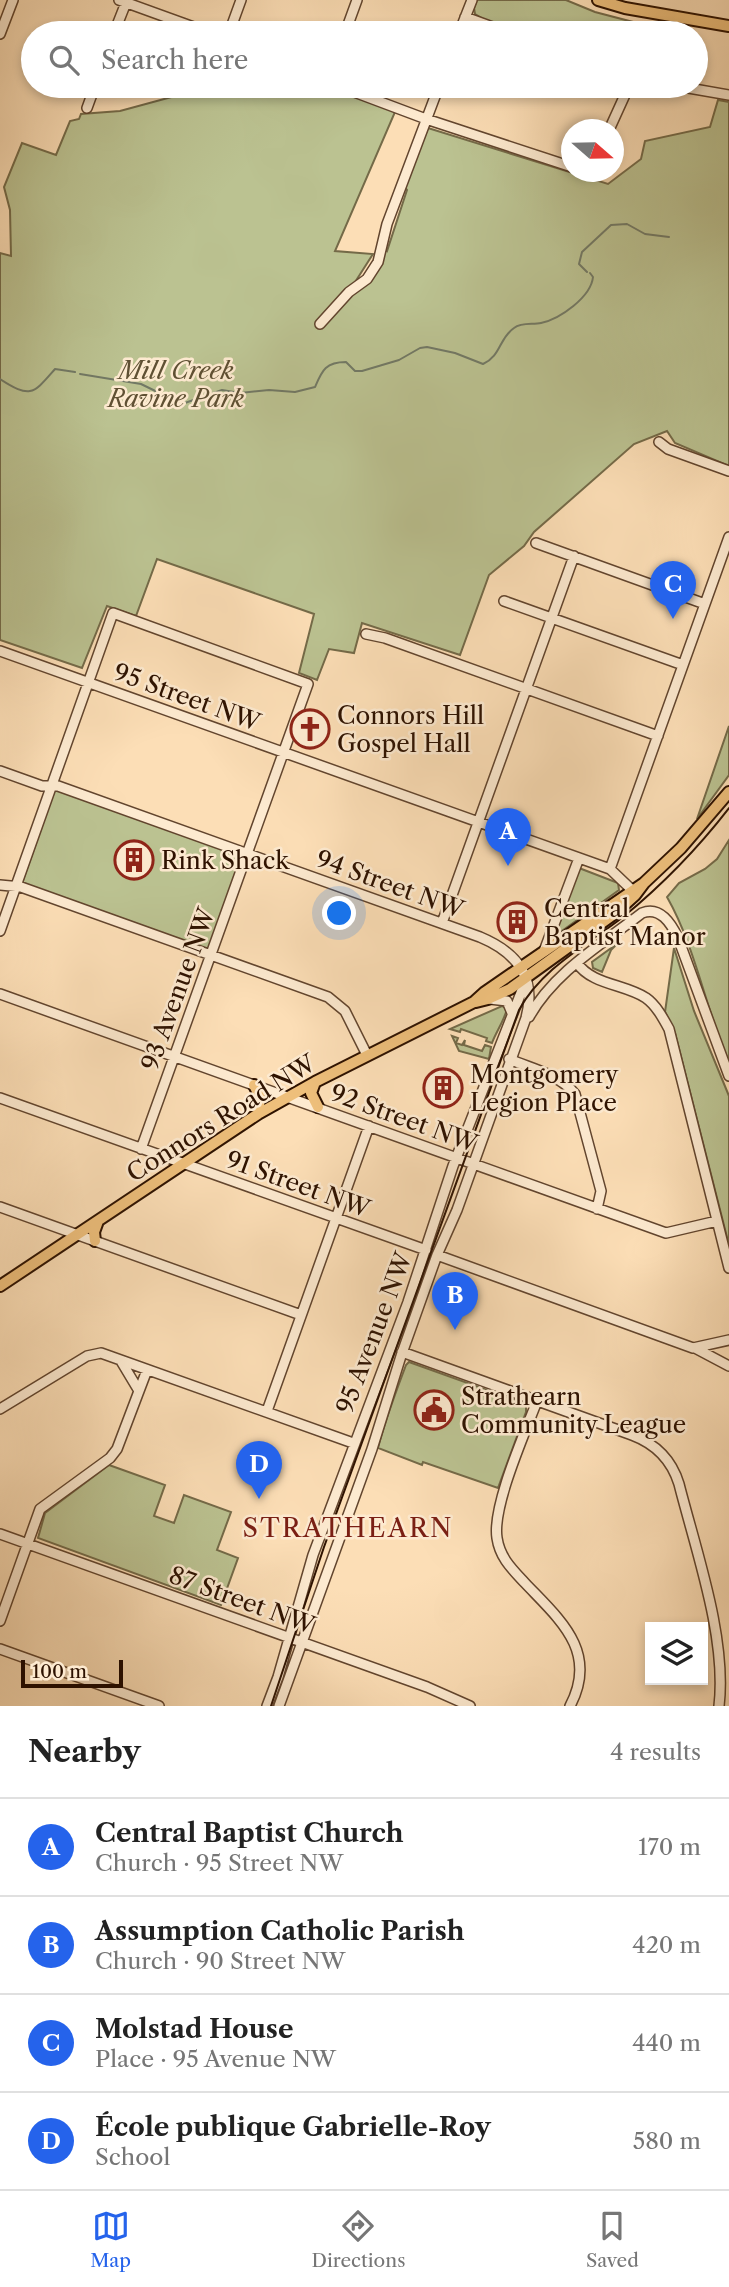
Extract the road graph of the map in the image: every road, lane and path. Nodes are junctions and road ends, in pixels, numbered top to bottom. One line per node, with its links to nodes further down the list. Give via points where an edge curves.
1 (13, 0): 17 (street)
2 (241, 0): 10 (street)
3 (357, 0): 11 (street)
4 (472, 0): 7 (street)
5 (598, 0): 14 (main road)
6 (124, 1): 8 (street); 9 (street)
7 (466, 17): 12 (street); 13 (street)
8 (118, 21)
9 (178, 21)
10 (233, 21)
11 (349, 21)
12 (464, 21)
13 (477, 21)
14 (700, 21)
15 (708, 22): 16 (main road)
16 (729, 26)
17 (0, 34)
18 (708, 91): 19 (street)
19 (729, 95)
20 (91, 98): 24 (street)
21 (371, 98): 25 (street)
22 (434, 98): 25 (street)
23 (624, 98): 26 (street)
24 (87, 108)
25 (426, 118): 27 (street); 28 (street, via 378,262)
26 (614, 119)
27 (561, 163)
28 (320, 324)
29 (659, 442): 30 (street)
30 (729, 471)
31 (729, 537): 35 (street)
32 (536, 543): 33 (street)
33 (574, 556): 35 (street); 36 (street)
34 (504, 601): 36 (street)
35 (705, 604): 39 (street)
36 (551, 618): 39 (street); 41 (street)
37 (366, 634): 41 (street)
38 (0, 650): 40 (street, 95 Street NW)
39 (683, 665): 42 (street)
40 (88, 682): 43 (street, 95 Street NW); 43 (street, 93 Avenue NW, via 113,613 308,684); 45 (street)
41 (526, 689): 42 (street); 47 (street)
42 (658, 736): 50 (street)
43 (283, 752): 47 (street, 95 Street NW); 48 (street, 93 Avenue NW)
44 (0, 771): 45 (street, 94 Street NW)
45 (51, 786): 48 (street, 94 Street NW); 53 (street)
46 (729, 792): 51 (main road, Connors Road NW)
47 (478, 821): 49 (street, 95 Street NW); 55 (street)
48 (247, 854): 55 (street, 94 Street NW); 58 (street, 93 Avenue NW)
49 (579, 858): 50 (street, 95 Street NW); 57 (street)
50 (610, 869): 54 (street, 95 Street NW)
51 (644, 883): 54 (main road, Connors Road NW); 60 (main road, Connors Road NW, via 614,914)
52 (0, 886): 53 (street)
53 (15, 887): 56 (street); 58 (street)
54 (632, 890): 57 (main road, Connors Road NW)
55 (442, 923): 60 (street, 94 Street NW, via 492,942)
56 (0, 931)
57 (544, 951): 60 (main road, Connors Road NW)
58 (211, 955): 66 (street, via 332,1000 348,1016); 67 (street, 93 Avenue NW)
59 (577, 963): 65 (street, 95 Avenue NW, via 538,1002); 69 (street, 95 Avenue NW, via 642,913 651,911 665,918 678,937); 85 (street, via 587,973 647,998 664,1019)
60 (524, 973): 62 (main road, Connors Road NW); 63 (main road, Connors Road NW); 64 (street, 95 Avenue NW); 65 (street, 95 Avenue NW, via 529,1005)
61 (0, 993): 67 (street, 92 Street NW)
62 (488, 999): 63 (main road, Connors Road NW); 64 (street, via 508,1001)
63 (474, 1002): 66 (main road, Connors Road NW)
64 (512, 1013): 78 (street, 95 Avenue NW)
65 (518, 1036): 68 (street, 95 Avenue NW)
66 (367, 1055): 70 (main road, Connors Road NW)
67 (174, 1056): 71 (street, 92 Street NW); 77 (street, 93 Avenue NW)
68 (509, 1059): 80 (street, 95 Avenue NW); 82 (street, via 557,1078 575,1094 601,1191)
69 (729, 1076)
70 (315, 1082): 72 (main road, Connors Road NW); 74 (main road, via 312,1097)
71 (254, 1085): 72 (street, 92 Street NW); 75 (main road, via 260,1097)
72 (288, 1096): 74 (street, 92 Street NW); 75 (main road, Connors Road NW)
73 (0, 1098): 77 (street, 91 Street NW)
74 (318, 1107): 76 (street, 92 Street NW)
75 (258, 1114): 79 (main road, Connors Road NW)
76 (369, 1126): 78 (street, 92 Street NW); 83 (street)
77 (141, 1149): 79 (street, 91 Street NW)
78 (457, 1158): 80 (street, 92 Street NW); 88 (street, 95 Avenue NW)
79 (184, 1164): 83 (street, 91 Street NW); 84 (main road, Connors Road NW)
80 (473, 1164): 82 (street, 92 Street NW); 89 (street, 95 Avenue NW)
81 (0, 1207): 86 (street)
82 (597, 1209): 85 (street, 92 Street NW, via 666,1233)
83 (336, 1218): 88 (street, 91 Street NW); 92 (street)
84 (98, 1221): 86 (main road, Connors Road NW); 87 (main road)
85 (717, 1222): 90 (street)
86 (78, 1235): 87 (street); 91 (main road, Connors Road NW)
87 (95, 1241): 92 (street)
88 (426, 1250): 103 (street, 95 Avenue NW)
89 (437, 1255): 94 (street); 95 (street, 95 Avenue NW)
90 (729, 1268)
91 (0, 1286)
92 (301, 1315): 102 (street)
93 (729, 1340): 94 (street)
94 (693, 1348): 97 (street)
95 (402, 1352): 100 (street); 108 (street, 95 Avenue NW)
96 (120, 1360): 98 (street); 99 (street); 101 (street, via 101,1353 87,1356)
97 (729, 1366)
98 (147, 1370): 99 (street); 102 (street)
99 (139, 1391): 105 (street, via 117,1449 40,1509)
100 (537, 1401): 114 (street, via 502,1497 496,1535 506,1563 573,1638 580,1672); 115 (street, via 645,1441 667,1460 679,1484 718,1642)
101 (0, 1409)
102 (267, 1411): 103 (street)
103 (353, 1443): 107 (street, 95 Avenue NW)
104 (0, 1534): 105 (street, 87 Street NW)
105 (28, 1544): 106 (street); 107 (street, 87 Street NW)
106 (0, 1621)
107 (288, 1637): 108 (street, 87 Street NW); 111 (street, 95 Avenue NW)
108 (301, 1643): 112 (street, 95 Avenue NW); 113 (street, 87 Street NW)
109 (0, 1648): 110 (street)
110 (159, 1706)
111 (267, 1706)
112 (279, 1706)
113 (470, 1706)
114 (570, 1706)
115 (719, 1706)

